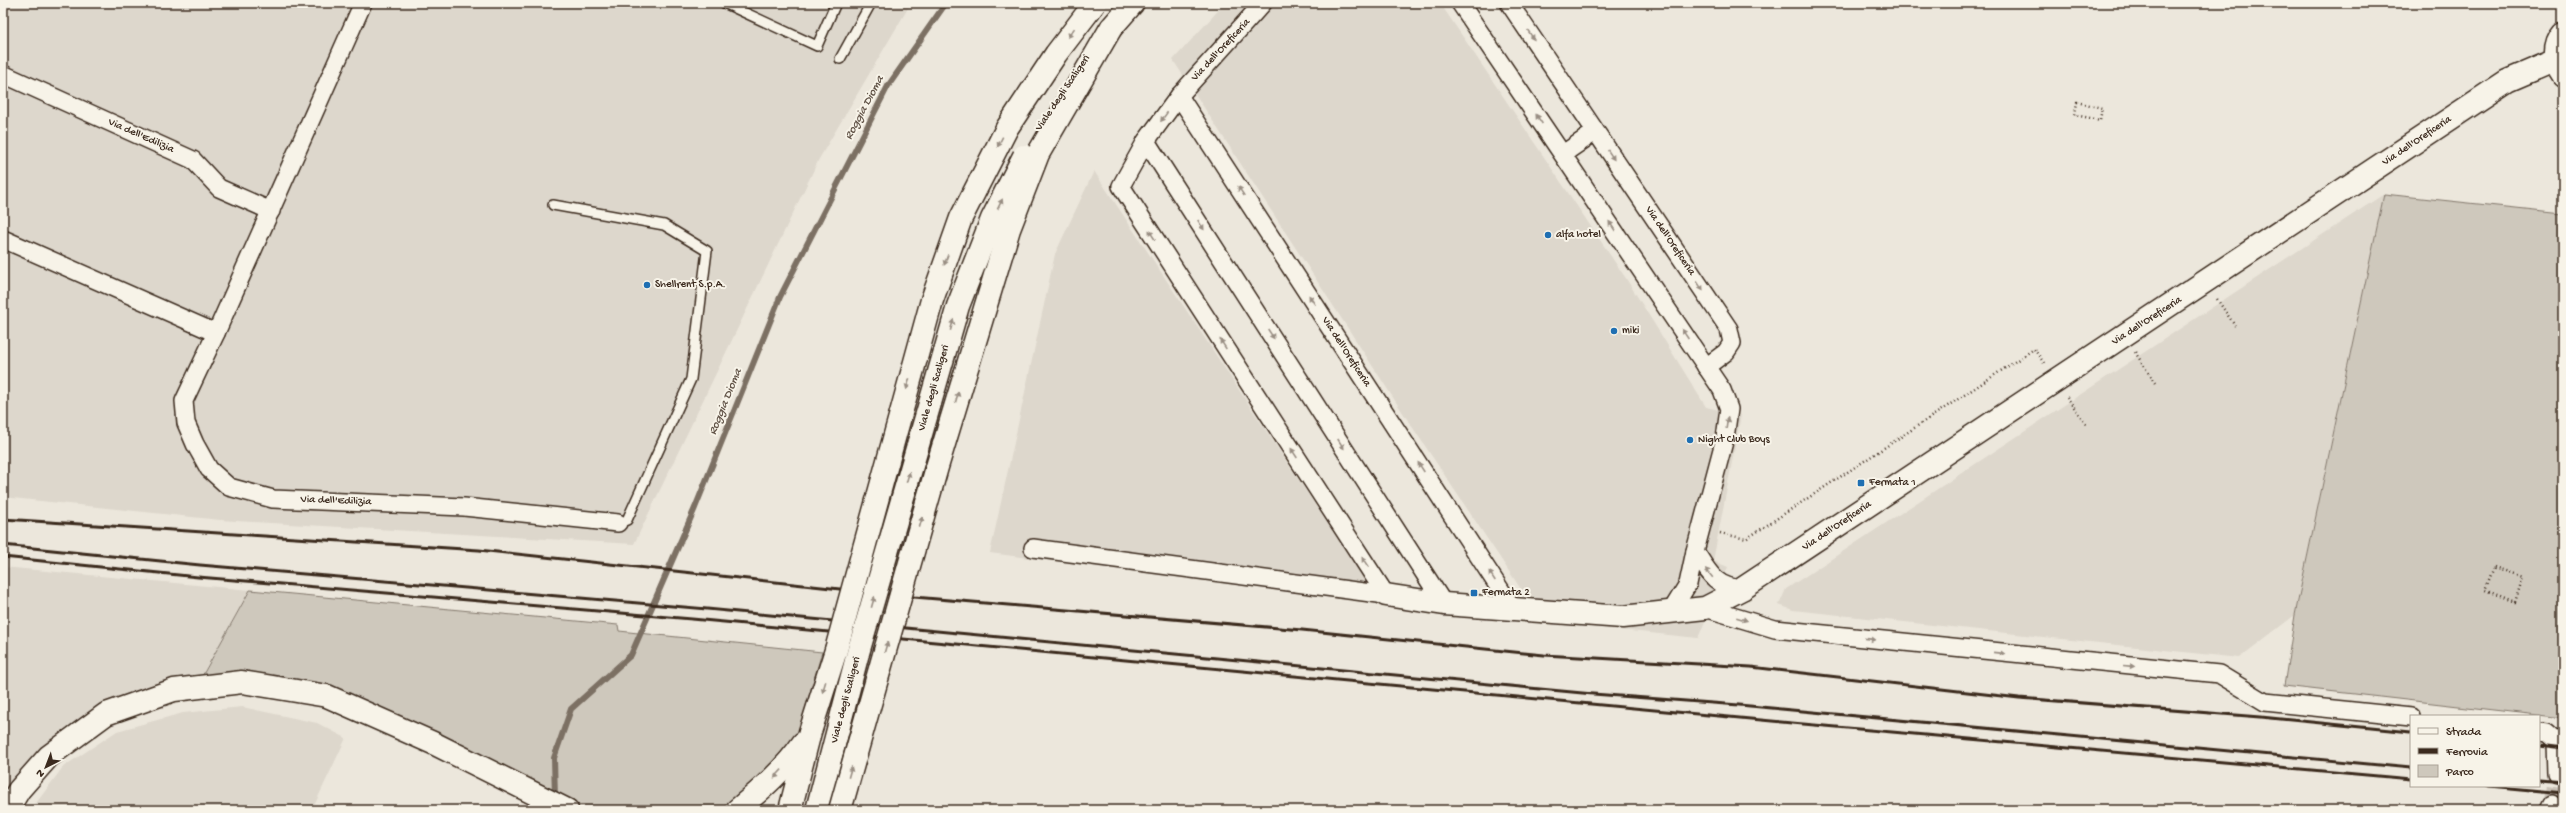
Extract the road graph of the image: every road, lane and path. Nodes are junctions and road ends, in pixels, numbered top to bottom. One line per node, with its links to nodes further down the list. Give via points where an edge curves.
1 (363, 3): 21 (street, Via dell'Edilizia)
2 (724, 3): 3 (lane, via 817,46)
3 (836, 3)
4 (871, 3): 12 (lane)
5 (1095, 3): 44 (main road, Viale degli Scaligeri, one-way to 44, bridge, via 1056,54 1007,128 961,218 932,300 836,650)
6 (1133, 3): 10 (main road, Viale degli Scaligeri)
7 (1263, 3): 15 (street, Via dell'Oreficeria)
8 (1460, 3): 19 (street, one-way to 8)
9 (1509, 3): 17 (street, Via dell'Oreficeria, one-way to 17)
10 (1111, 28): 51 (main road, Viale degli Scaligeri, one-way to 10, bridge, via 865,631 958,306 992,219 1031,141 1078,68); 52 (main road, one-way to 10, bridge, via 946,436 1009,229 1038,154)
11 (2563, 34): 13 (main road, via 2556,47)
12 (840, 59)
13 (2559, 68): 28 (main road, Via dell'Oreficeria, via 2507,81)
14 (3, 74): 21 (street, Via dell'Edilizia, via 193,160 219,188)
15 (1179, 96): 18 (street, Via dell'Oreficeria, one-way to 18); 41 (street, Via dell'Oreficeria, one-way to 15)
16 (2100, 120): 16 (path, via 2075,115 2077,102 2102,108)
17 (1595, 132): 19 (street); 26 (street, Via dell'Oreficeria, one-way to 26, via 1729,329 1732,343 1726,352)
18 (1146, 141): 38 (street, Via dell'Oreficeria, one-way to 18, via 1121,186); 39 (street, one-way to 39)
19 (1562, 154): 26 (street, one-way to 19)
20 (554, 205): 32 (lane, via 664,225 707,251 690,378 627,520)
21 (271, 211): 25 (street, Via dell'Edilizia)
22 (3, 239): 25 (street)
23 (2225, 310): 24 (path)
24 (2235, 326)
25 (216, 333): 32 (street, Via dell'Edilizia, via 184,401 186,423 208,469 229,487 273,498 464,507)
26 (1706, 367): 33 (street, one-way to 26, via 1725,438 1729,409 1722,390)
27 (2145, 367): 29 (path)
28 (2056, 381): 33 (path, via 2034,349 1746,539); 37 (main road, Via dell'Oreficeria)
29 (2155, 384)
30 (2077, 411): 31 (path)
31 (2087, 426)
32 (618, 523)
33 (1701, 529): 35 (street)
34 (1033, 548): 38 (street)
35 (1695, 551): 37 (street, one-way to 35, via 1728,588 1717,582); 42 (street, via 1688,584)
36 (2523, 577): 36 (path, via 2515,602 2485,590 2494,567)
37 (1742, 589): 40 (main road, Via dell'Oreficeria)
38 (1386, 595): 39 (main road, Via dell'Oreficeria)
39 (1444, 604): 41 (main road, Via dell'Oreficeria)
40 (1705, 608): 42 (main road, Via dell'Oreficeria); 43 (street, one-way to 43, via 1775,629 2219,674 2265,702)
41 (1513, 609): 42 (main road, Via dell'Oreficeria, via 1623,617)
42 (1670, 613)
43 (2410, 718)
44 (810, 732): 49 (main road, one-way to 49, via 791,760 770,783); 50 (main road, Viale degli Scaligeri)
45 (2540, 732): 46 (street, via 2546,733 2555,741)
46 (2556, 774)
47 (7, 810): 48 (main road, via 19,790 49,756 106,714 174,690 242,682 327,696 433,743)
48 (567, 810)
49 (737, 810)
50 (790, 810)
51 (817, 810)
52 (840, 810)

